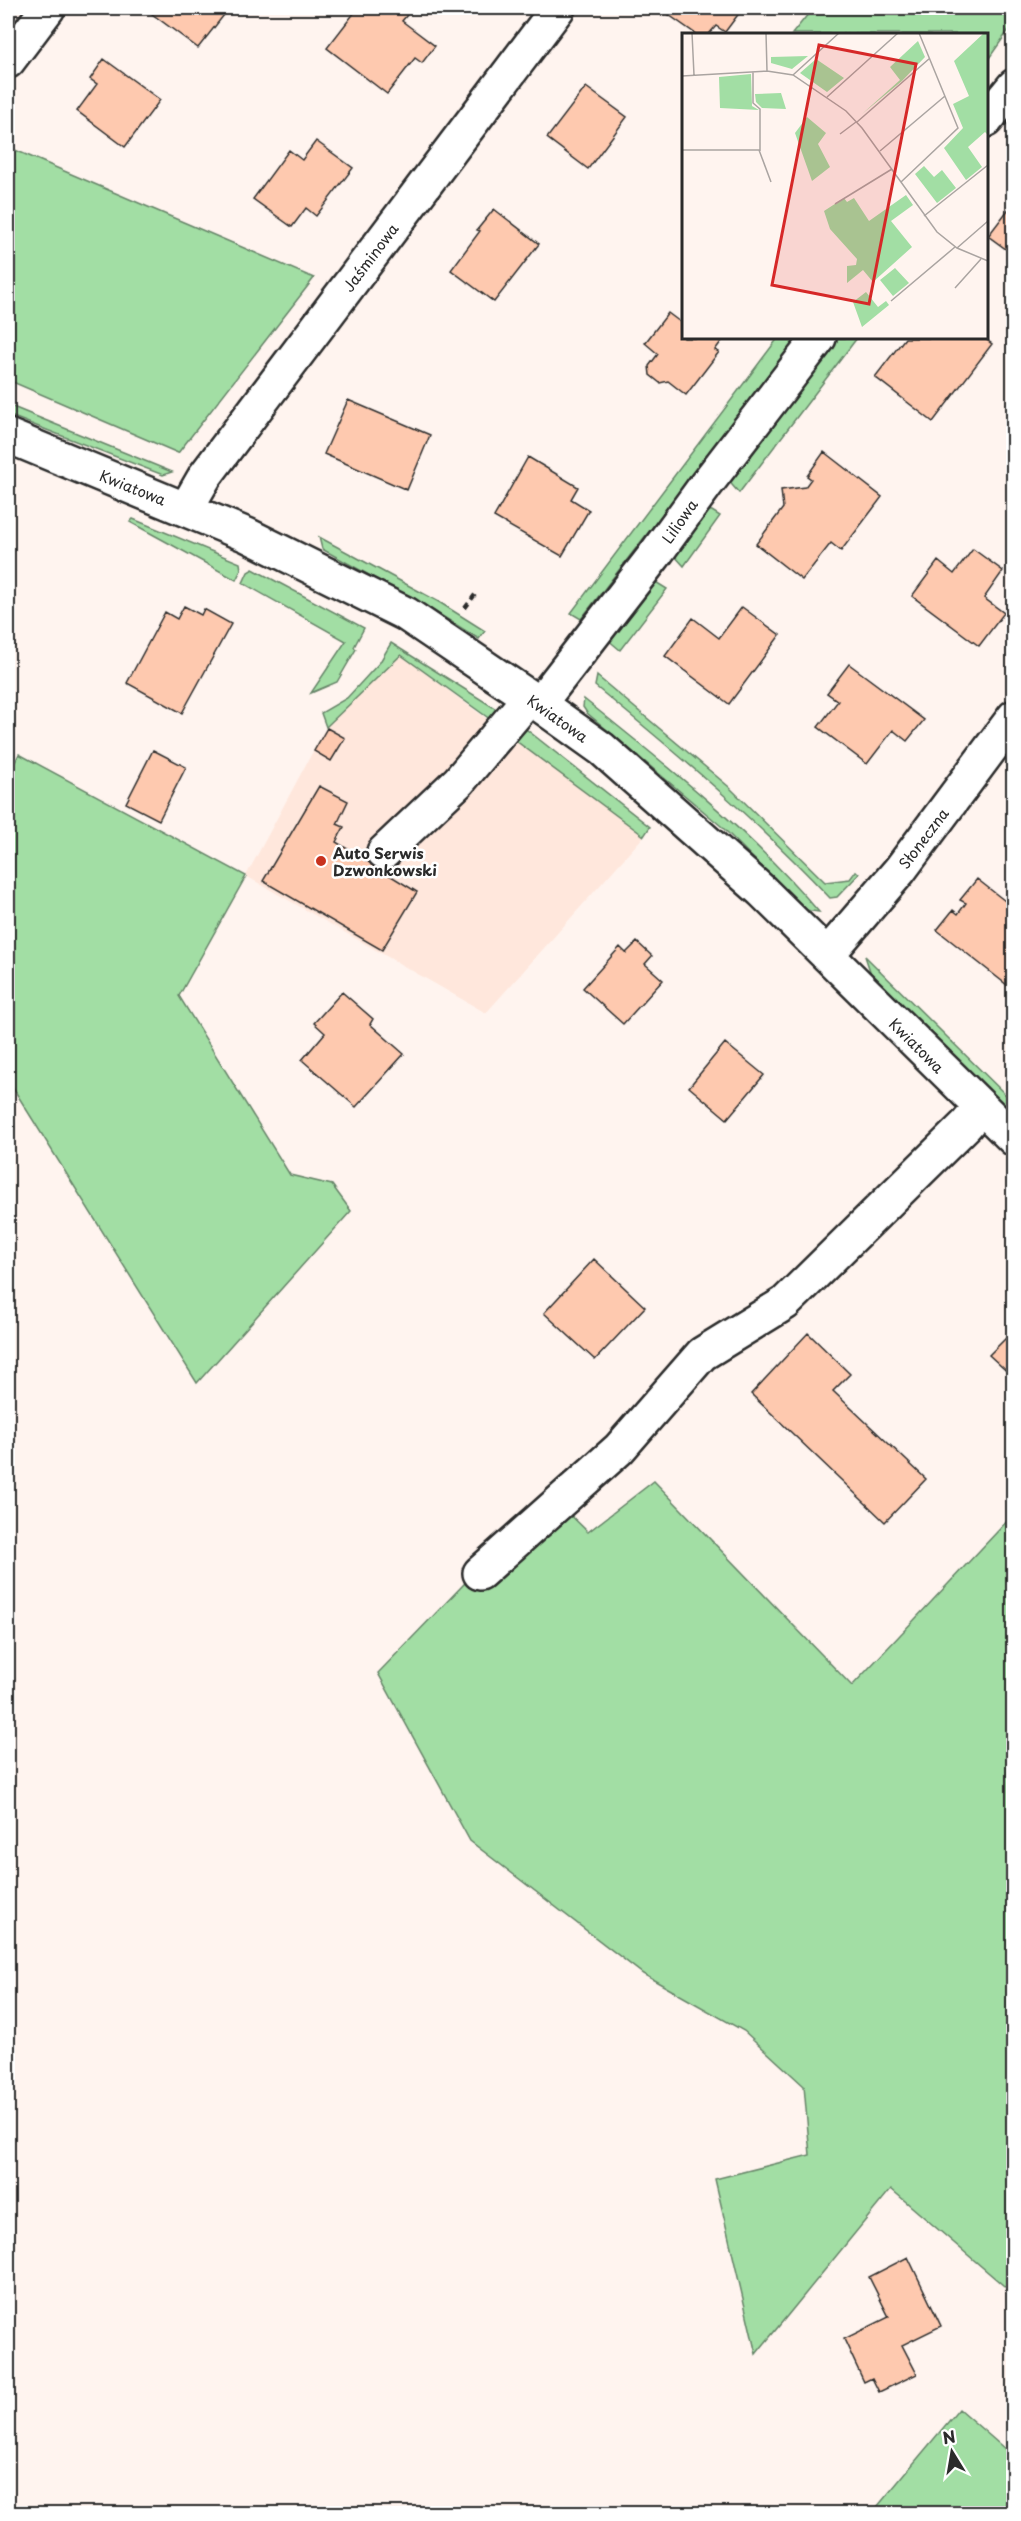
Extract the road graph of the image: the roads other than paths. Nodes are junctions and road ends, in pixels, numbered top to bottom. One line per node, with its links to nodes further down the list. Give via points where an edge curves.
1 (48, 8): 3 (street)
2 (558, 8): 8 (street, Jaśminowa, via 205,476)
3 (8, 61)
4 (1014, 86): 5 (street)
5 (988, 119)
6 (818, 339): 9 (street, Liliowa, via 647,565)
7 (8, 436): 8 (street, Kwiatowa)
8 (186, 509): 9 (street, Kwiatowa, via 406,614)
9 (534, 701): 11 (street, Liliowa, via 459,781); 12 (street, Kwiatowa, via 611,757 762,891)
10 (1014, 717): 12 (street, Słoneczna, via 900,870)
11 (384, 852)
12 (827, 955): 13 (street, Kwiatowa)
13 (981, 1107): 14 (street, Kwiatowa); 15 (street, via 785,1303 702,1354 620,1449)
14 (1014, 1139)
15 (480, 1573)

